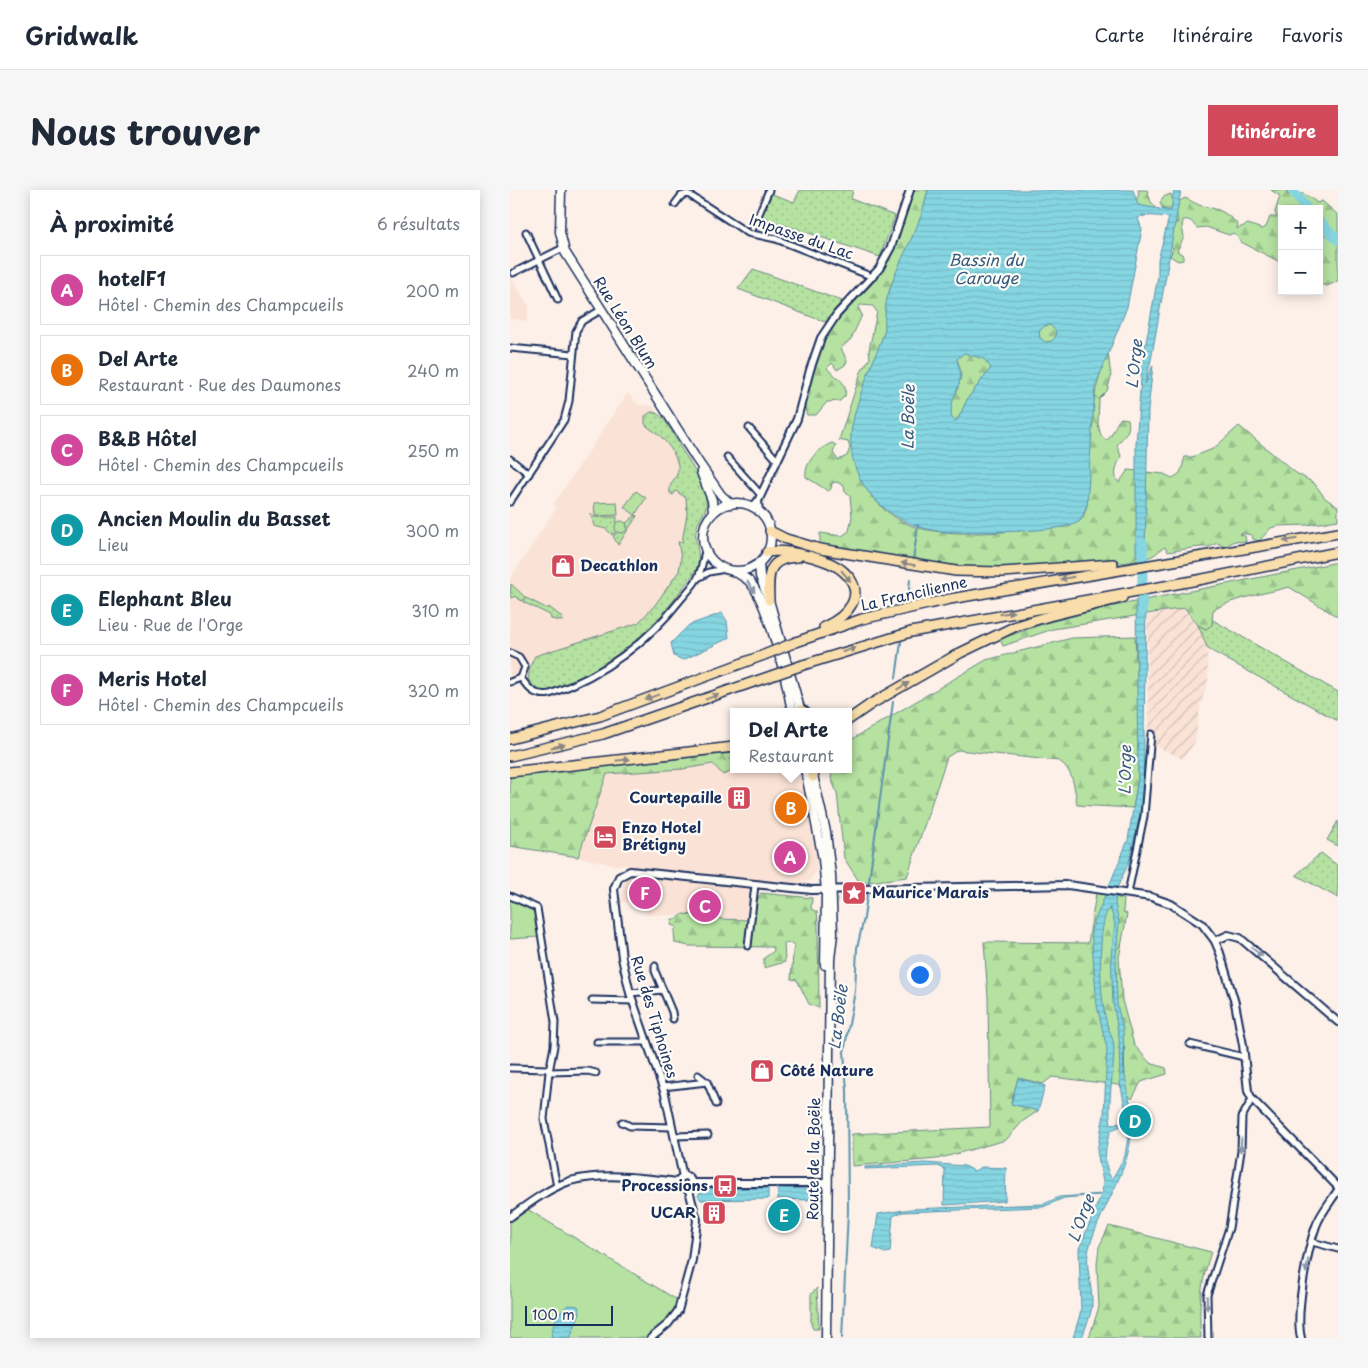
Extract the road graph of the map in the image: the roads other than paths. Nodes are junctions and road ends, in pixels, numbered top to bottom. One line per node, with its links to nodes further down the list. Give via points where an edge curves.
1 (561, 190): 7 (main road, Rue Léon Blum)
2 (769, 190): 5 (street)
3 (910, 190): 10 (street, via 891,247)
4 (676, 204): 10 (street, Impasse du Lac, via 681,196 688,194 748,234 776,239)
5 (753, 228)
6 (526, 232): 8 (street)
7 (563, 248): 8 (street); 12 (main road, Rue Léon Blum)
8 (539, 260): 9 (street); 11 (street)
9 (513, 273)
10 (872, 277): 19 (street, via 821,338 797,419)
11 (558, 300)
12 (601, 310): 14 (street, via 578,326); 18 (main road, Rue Léon Blum)
13 (510, 348): 14 (street)
14 (573, 354): 20 (street, via 566,412 559,430)
15 (749, 428): 19 (street)
16 (728, 457): 21 (street)
17 (510, 460): 20 (street)
18 (697, 460): 23 (main road, Rue Léon Blum, via 721,495); 25 (main road, Rue Léon Blum, via 712,500)
19 (777, 460): 21 (street)
20 (529, 474): 22 (street)
21 (760, 498): 24 (street)
22 (510, 502)
23 (732, 504): 24 (main road); 25 (main road)
24 (756, 509): 26 (main road)
25 (713, 513): 28 (main road, via 703,533)
26 (770, 530): 29 (main road); 33 (highway, one-way to 26, via 1120,563 1002,572 956,571 820,549 786,539)
27 (1338, 533): 33 (highway, La Francilienne, one-way to 33)
28 (706, 551): 34 (main road, via 712,560); 35 (street)
29 (767, 552): 31 (highway, via 790,552); 32 (main road)
30 (1338, 552): 36 (highway)
31 (803, 556): 37 (highway, via 782,558 772,567 768,582); 38 (highway, one-way to 38, via 843,571 854,586 850,609 844,616)
32 (759, 563): 34 (main road, via 745,570); 37 (main road)
33 (1130, 566): 38 (highway, La Francilienne, one-way to 38, via 903,608)
34 (729, 570): 35 (street, via 709,572); 42 (main road, one-way to 42, via 748,580 763,608 791,703)
35 (698, 578): 40 (street, via 671,613 646,638 592,676 544,695 531,691)
36 (1126, 595): 44 (highway, one-way to 36, via 960,653 1016,626); 50 (highway, one-way to 36, bridge, via 603,734 803,665 912,632)
37 (769, 600): 43 (main road)
38 (807, 638): 48 (highway, La Francilienne, one-way to 48, bridge, via 600,716)
39 (510, 654): 40 (street, via 523,660 525,667)
40 (521, 678): 41 (street)
41 (510, 682)
42 (797, 708)
43 (799, 708)
44 (861, 710): 45 (highway); 46 (highway)
45 (852, 712)
46 (852, 717)
47 (1151, 734): 56 (street, via 1144,816)
48 (510, 739)
49 (730, 748): 51 (highway, one-way to 49)
50 (510, 756)
51 (510, 772)
52 (806, 773): 55 (main road)
53 (813, 773): 55 (main road, via 826,832)
54 (755, 885): 55 (street); 59 (street); 62 (street, Rue des Tiphoines, via 630,871 619,877 614,895)
55 (829, 891): 56 (street, via 1068,885); 84 (main road, Route de la Boële)
56 (1128, 893): 58 (street, via 1171,904 1202,924)
57 (510, 896): 72 (street, via 537,908 554,1022)
58 (1215, 941): 66 (street, one-way to 66, via 1228,935 1240,938); 70 (street, via 1235,1003)
59 (748, 946)
60 (655, 966): 61 (street)
61 (663, 990): 62 (street); 65 (street)
62 (630, 993): 64 (street, Rue des Tiphoines)
63 (592, 1000): 64 (street)
64 (633, 1000): 68 (street, Rue des Tiphoines)
65 (672, 1018)
66 (1338, 1022)
67 (597, 1042): 68 (street)
68 (647, 1042): 76 (street, Rue des Tiphoines)
69 (1190, 1044): 70 (street)
70 (1244, 1057): 77 (street)
71 (510, 1068): 72 (street)
72 (549, 1071): 73 (street); 86 (street, via 544,1119)
73 (596, 1074)
74 (698, 1075): 75 (street)
75 (707, 1082): 76 (street); 78 (street)
76 (663, 1087): 80 (street, Rue des Tiphoines)
77 (1252, 1099): 87 (street); 94 (street, one-way to 94, via 1242,1117 1240,1160 1229,1228 1207,1295)
78 (716, 1104)
79 (622, 1122): 80 (street, via 630,1126)
80 (672, 1126): 82 (street, Rue des Tiphoines)
81 (708, 1135): 82 (street)
82 (675, 1136): 83 (street, Rue des Tiphoines)
83 (681, 1179): 85 (street, via 689,1178); 85 (street, via 681,1187); 86 (street, via 600,1176)
84 (825, 1183): 85 (street); 92 (main road, Route de la Boële); 93 (main road, Route de la Boële)
85 (689, 1185): 91 (street, via 698,1228 682,1299 672,1319)
86 (557, 1187): 88 (street)
87 (1338, 1188): 89 (street, via 1316,1224)
88 (510, 1217)
89 (1312, 1242): 90 (street); 95 (street, one-way to 95, via 1299,1313)
90 (1338, 1249)
91 (651, 1338)
92 (821, 1338)
93 (826, 1338)
94 (1208, 1338)
95 (1301, 1338)

